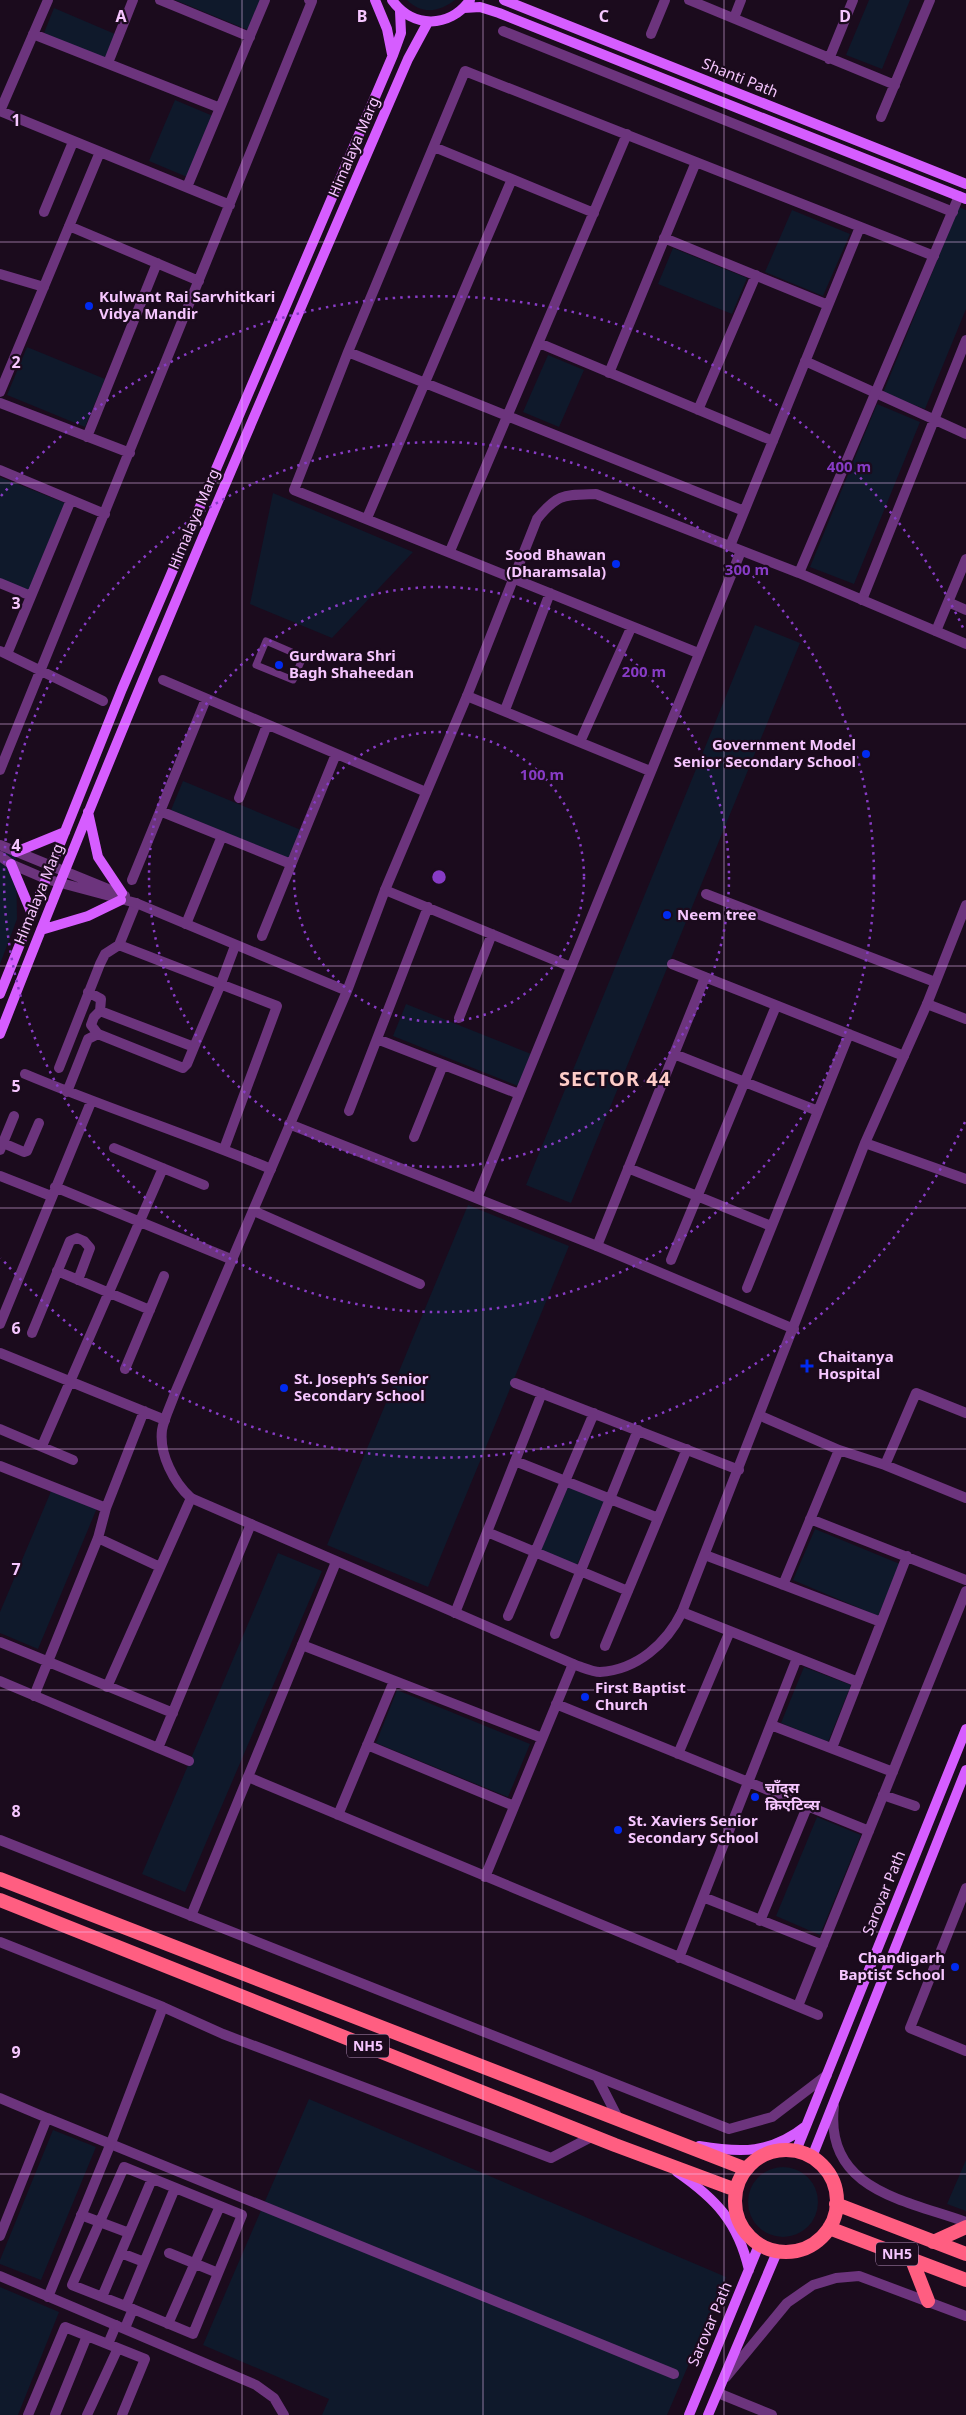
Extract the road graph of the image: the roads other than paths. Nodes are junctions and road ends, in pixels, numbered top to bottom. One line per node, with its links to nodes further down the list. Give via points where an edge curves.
1 (48, 0): 20 (street)
2 (133, 0): 25 (street)
3 (160, 0): 22 (street)
4 (265, 0): 22 (street)
5 (309, 0): 39 (street, via 312,1)
6 (375, 0): 23 (main road, via 387,29)
7 (392, 0): 16 (main road)
8 (504, 0): 14 (main road, Shanti Path)
9 (665, 0): 21 (street)
10 (689, 0): 17 (street)
11 (741, 0): 17 (street)
12 (853, 0): 24 (street)
13 (930, 0): 26 (street)
14 (513, 3): 36 (main road, Shanti Path)
15 (467, 4): 18 (main road, via 448,18); 38 (main road, via 498,13)
16 (400, 10): 18 (main road); 23 (main road, Himalaya Marg, via 401,33)
17 (734, 18): 24 (street)
18 (428, 22): 105 (main road, Himalaya Marg, via 408,59 198,544)
19 (503, 31): 41 (street)
20 (34, 34): 25 (street); 28 (street)
21 (651, 34)
22 (250, 37): 27 (street)
23 (393, 56): 107 (main road, Himalaya Marg, via 122,689)
24 (828, 58): 26 (street)
25 (108, 63): 27 (street)
26 (895, 85): 29 (street)
27 (220, 108): 37 (street)
28 (0, 111): 31 (street)
29 (881, 117)
30 (627, 134): 32 (street, via 466,71); 34 (street); 42 (street)
31 (73, 142): 33 (street); 40 (street)
32 (434, 147): 35 (street); 55 (street)
33 (100, 152): 37 (street); 43 (street)
34 (696, 162): 44 (street); 45 (street)
35 (512, 179): 42 (street); 58 (street)
36 (966, 182)
37 (187, 187): 39 (street)
38 (963, 197): 41 (street)
39 (230, 204): 50 (street)
40 (44, 212)
41 (953, 212): 46 (street)
42 (594, 213): 54 (street)
43 (69, 226): 47 (street); 51 (street)
44 (860, 227): 46 (street); 52 (street)
45 (664, 238): 49 (street); 57 (street)
46 (934, 256): 60 (street)
47 (158, 263): 50 (street); 66 (street)
48 (0, 274): 51 (street)
49 (756, 275): 52 (street); 62 (street)
50 (199, 280): 68 (street)
51 (44, 287): 59 (street)
52 (828, 305): 56 (street)
53 (966, 340): 64 (street)
54 (539, 343): 57 (street); 63 (street)
55 (348, 352): 58 (street); 73 (street, via 294,490)
56 (805, 361): 60 (street); 67 (street)
57 (609, 373): 62 (street)
58 (425, 383): 63 (street); 73 (street)
59 (0, 392)
60 (876, 394): 64 (street); 78 (street)
61 (0, 403): 66 (street)
62 (698, 410): 67 (street)
63 (508, 416): 71 (street); 75 (street)
64 (934, 420): 65 (street); 83 (street)
65 (966, 434)
66 (87, 437): 68 (street)
67 (773, 441): 71 (street)
68 (130, 454): 72 (street)
69 (0, 470): 70 (street)
70 (70, 500): 72 (street); 82 (street)
71 (744, 511): 74 (street)
72 (105, 514): 92 (street)
73 (368, 518): 75 (street)
74 (730, 546): 76 (street); 79 (street, via 596,494 567,495 551,501 537,519)
75 (450, 551): 79 (street)
76 (741, 551): 78 (street); 90 (street)
77 (966, 559): 84 (street)
78 (799, 573): 83 (street)
79 (514, 578): 81 (street); 94 (street)
80 (0, 584): 82 (street)
81 (550, 593): 86 (street); 97 (street)
82 (31, 596): 89 (street)
83 (862, 600): 87 (street)
84 (948, 602): 85 (street); 87 (street)
85 (966, 610)
86 (631, 628): 90 (street); 99 (street)
87 (936, 631): 88 (street)
88 (966, 644)
89 (4, 653): 92 (street)
90 (698, 653): 102 (street)
91 (256, 665): 91 (street, via 266,641 303,657 293,680)
92 (40, 670): 96 (street); 101 (street)
93 (163, 680): 95 (street)
94 (467, 696): 97 (street); 103 (street)
95 (206, 699): 98 (street); 106 (street)
96 (103, 701)
97 (505, 710): 99 (street)
98 (268, 725): 100 (street); 104 (street)
99 (580, 742): 102 (street)
100 (336, 754): 103 (street); 114 (street)
101 (1, 766)
102 (650, 771): 133 (street)
103 (426, 792): 119 (street)
104 (239, 798)
105 (87, 811): 115 (main road, Himalaya Marg); 121 (main road, via 98,857)
106 (160, 811): 108 (street); 117 (street)
107 (65, 832): 110 (main road); 113 (main road, Himalaya Marg)
108 (222, 836): 114 (street); 126 (street)
109 (0, 845): 110 (street)
110 (16, 852): 113 (street)
111 (0, 856): 112 (street)
112 (11, 864): 116 (street); 125 (main road)
113 (51, 864): 115 (street); 116 (main road, Himalaya Marg)
114 (291, 864): 129 (street)
115 (66, 870): 118 (main road, Himalaya Marg); 121 (street)
116 (46, 879): 118 (street); 125 (main road, Himalaya Marg)
117 (132, 880)
118 (60, 883): 121 (street); 127 (main road, Himalaya Marg)
119 (386, 890): 124 (street); 137 (street)
120 (706, 894): 135 (street)
121 (121, 896): 122 (street); 127 (main road, via 88,916)
122 (136, 904): 126 (street); 130 (street)
123 (966, 905): 135 (street)
124 (428, 907): 128 (street); 148 (street)
125 (32, 914): 139 (main road, Himalaya Marg)
126 (186, 924): 131 (street)
127 (41, 930): 145 (main road, Himalaya Marg)
128 (492, 934): 133 (street); 143 (street)
129 (262, 936)
130 (119, 945): 136 (street); 138 (street, via 105,954)
131 (235, 946): 136 (street); 137 (street)
132 (672, 964): 134 (street)
133 (571, 967): 157 (street)
134 (705, 977): 141 (street); 150 (street)
135 (935, 982): 140 (street)
136 (220, 986): 149 (street); 168 (street, via 277,1006)
137 (347, 991): 163 (street)
138 (88, 992): 142 (street, via 101,999); 153 (street)
139 (0, 994)
140 (928, 1004): 144 (street); 151 (street)
141 (776, 1006): 147 (street); 155 (street)
142 (100, 1011): 146 (street, via 91,1025); 149 (street)
143 (459, 1018)
144 (966, 1019)
145 (0, 1034)
146 (98, 1034): 149 (street, via 182,1068); 156 (street, via 88,1039)
147 (849, 1034): 151 (street); 160 (street)
148 (377, 1039): 152 (street); 159 (street)
149 (194, 1048)
150 (674, 1054): 155 (street); 170 (street)
151 (904, 1056): 165 (street)
152 (443, 1065): 157 (street); 164 (street)
153 (58, 1068)
154 (25, 1074): 156 (street)
155 (745, 1082): 160 (street); 176 (street)
156 (67, 1092): 158 (street)
157 (519, 1094): 177 (street)
158 (91, 1102): 168 (street); 175 (street)
159 (348, 1111)
160 (818, 1111): 180 (street)
161 (14, 1116): 166 (street)
162 (38, 1123): 166 (street, via 27,1151)
163 (289, 1124): 171 (street); 177 (street)
164 (414, 1138)
165 (865, 1143): 173 (street); 192 (street)
166 (2, 1146)
167 (114, 1148): 169 (street)
168 (224, 1149): 171 (street)
169 (163, 1168): 174 (street); 179 (street)
170 (628, 1168): 176 (street); 181 (street)
171 (271, 1169): 178 (street)
172 (0, 1176): 175 (street)
173 (965, 1177)
174 (204, 1185)
175 (53, 1191): 179 (street); 191 (street)
176 (697, 1196): 180 (street); 183 (street)
177 (477, 1198): 181 (street)
178 (254, 1211): 182 (street); 187 (street)
179 (140, 1223): 182 (street); 189 (street)
180 (771, 1226): 188 (street)
181 (597, 1246): 192 (street)
182 (232, 1260): 203 (street)
183 (670, 1260)
184 (57, 1271): 186 (street); 186 (street, via 70,1241 77,1238 84,1241 90,1248); 193 (street)
185 (164, 1276): 190 (street)
186 (78, 1280): 189 (street)
187 (420, 1284)
188 (747, 1288)
189 (108, 1293): 190 (street); 196 (street)
190 (150, 1310): 195 (street)
191 (0, 1324)
192 (794, 1329): 202 (street)
193 (32, 1333)
194 (0, 1353): 196 (street)
195 (125, 1369)
196 (70, 1380): 199 (street); 206 (street)
197 (515, 1384): 198 (street)
198 (542, 1393): 200 (street); 210 (street)
199 (144, 1412): 203 (street); 218 (street)
200 (594, 1413): 205 (street); 214 (street)
201 (966, 1413): 211 (street, via 916,1393)
202 (761, 1416): 208 (street); 213 (street)
203 (165, 1420): 215 (street, via 163,1446 169,1468)
204 (0, 1429): 206 (street)
205 (638, 1430): 207 (street); 216 (street)
206 (42, 1446): 209 (street)
207 (687, 1449): 213 (street); 219 (street)
208 (839, 1450): 211 (street); 220 (street)
209 (73, 1460)
210 (515, 1461): 214 (street); 222 (street)
211 (885, 1465): 217 (street)
212 (0, 1466): 218 (street)
213 (739, 1470): 225 (street)
214 (565, 1480): 216 (street); 224 (street)
215 (191, 1498): 221 (street); 228 (street)
216 (610, 1498): 219 (street); 229 (street)
217 (966, 1498)
218 (106, 1508): 223 (street)
219 (658, 1518): 232 (street)
220 (810, 1519): 226 (street); 231 (street)
221 (251, 1524): 227 (street); 252 (street)
222 (487, 1532): 224 (street); 235 (street)
223 (98, 1538): 228 (street); 244 (street)
224 (535, 1551): 229 (street); 236 (street)
225 (705, 1555): 231 (street); 234 (street)
226 (907, 1556): 230 (street); 237 (street)
227 (336, 1562): 235 (street); 241 (street)
228 (160, 1567): 249 (street)
229 (581, 1571): 232 (street); 239 (street)
230 (966, 1580)
231 (783, 1585): 237 (street)
232 (628, 1591): 242 (street)
233 (966, 1591): 262 (street)
234 (682, 1612): 238 (street); 245 (street, via 658,1647 636,1661 599,1672)
235 (455, 1614): 245 (street)
236 (508, 1616)
237 (881, 1622): 248 (street)
238 (730, 1631): 243 (street); 259 (street)
239 (555, 1634)
240 (0, 1642): 244 (street)
241 (302, 1645): 247 (street); 263 (street)
242 (605, 1646)
243 (797, 1658): 248 (street); 253 (street)
244 (48, 1662): 249 (street); 250 (street)
245 (573, 1664): 251 (street)
246 (0, 1681): 250 (street)
247 (394, 1681): 255 (street); 256 (street)
248 (858, 1682): 258 (street)
249 (108, 1687): 252 (street)
250 (34, 1696): 257 (street)
251 (556, 1704): 255 (street); 259 (street)
252 (173, 1714): 257 (street)
253 (771, 1725): 258 (street); 264 (street)
254 (966, 1729): 286 (main road, Sarovar Path)
255 (542, 1738): 266 (street)
256 (367, 1745): 266 (street); 269 (street)
257 (158, 1748): 260 (street)
258 (832, 1748): 262 (street)
259 (678, 1754): 264 (street)
260 (189, 1761)
261 (966, 1770): 288 (main road, Sarovar Path)
262 (893, 1772): 265 (street)
263 (248, 1777): 269 (street); 277 (street)
264 (747, 1783): 268 (street); 275 (street)
265 (883, 1795): 267 (street); 270 (street)
266 (514, 1806): 272 (street)
267 (915, 1806)
268 (808, 1807): 270 (street); 278 (street)
269 (338, 1815): 272 (street)
270 (869, 1831): 280 (street)
271 (0, 1840): 277 (street)
272 (484, 1877): 281 (street)
273 (0, 1879): 291 (highway, NH5)
274 (966, 1888): 285 (street, via 910,2028)
275 (703, 1896): 278 (street); 281 (street)
276 (0, 1900): 293 (highway, NH5)
277 (191, 1916): 287 (street)
278 (760, 1921): 280 (street)
279 (0, 1942): 283 (street)
280 (823, 1945): 282 (street)
281 (679, 1958): 282 (street)
282 (798, 2006): 284 (street)
283 (163, 2007): 293 (street, via 223,2034 551,2158); 295 (street)
284 (818, 2015)
285 (966, 2050)
286 (827, 2075): 287 (street, via 772,2117 729,2129); 292 (main road, Sarovar Path)
287 (597, 2077): 291 (street)
288 (836, 2096): 297 (main road, Sarovar Path); 307 (street, via 834,2136 846,2163 859,2179 879,2192)
289 (0, 2098): 290 (street)
290 (47, 2118): 295 (street); 311 (street)
291 (619, 2120): 294 (highway, NH5)
292 (806, 2126): 294 (main road, via 792,2137 752,2151); 296 (main road, Sarovar Path)
293 (593, 2136): 298 (highway, NH5)
294 (676, 2142): 299 (highway, NH5)
295 (111, 2143): 305 (street); 334 (street)
296 (796, 2151): 297 (highway); 299 (highway, via 768,2153)
297 (812, 2157): 303 (highway, via 823,2166 832,2181)
298 (667, 2165): 302 (highway, NH5); 321 (main road, via 704,2191 722,2209 742,2243)
299 (746, 2170): 302 (highway)
300 (152, 2179): 301 (street); 306 (street, via 124,2167); 310 (street)
301 (175, 2188): 304 (street); 319 (street)
302 (736, 2190): 313 (highway, via 737,2218 746,2234)
303 (836, 2204): 309 (highway); 312 (highway, NH5)
304 (220, 2206): 320 (street); 322 (street, via 242,2215)
305 (81, 2215): 306 (street); 325 (street)
306 (99, 2222): 310 (street); 326 (street, via 72,2285)
307 (966, 2222)
308 (966, 2227): 312 (highway)
309 (829, 2228): 314 (highway, via 804,2249); 318 (highway, NH5)
310 (129, 2233): 315 (street)
311 (0, 2236)
312 (933, 2242): 317 (highway, NH5)
313 (759, 2245): 314 (highway); 321 (main road, Sarovar Path)
314 (777, 2252): 335 (main road)
315 (121, 2253): 319 (street); 326 (street)
316 (168, 2253): 320 (street)
317 (966, 2254)
318 (912, 2260): 324 (highway, NH5); 327 (highway)
319 (144, 2262): 328 (street)
320 (196, 2264): 322 (street); 330 (street)
321 (749, 2270): 342 (main road, Sarovar Path)
322 (218, 2273): 330 (street, via 193,2334)
323 (0, 2276): 325 (street)
324 (966, 2280)
325 (48, 2297): 331 (street)
326 (102, 2297): 328 (street)
327 (928, 2301): 329 (street); 335 (street, via 859,2276 819,2283 787,2304)
328 (130, 2308): 330 (street); 331 (street)
329 (966, 2316)
330 (168, 2324)
331 (120, 2326): 333 (street); 341 (street, via 256,2384 274,2398)
332 (87, 2336): 333 (street); 337 (street, via 65,2327); 338 (street)
333 (113, 2346): 339 (street); 340 (street, via 145,2360)
334 (674, 2374)
335 (723, 2381): 336 (main road)
336 (718, 2393): 343 (main road); 344 (street)
337 (28, 2415)
338 (55, 2415)
339 (87, 2415)
340 (122, 2415)
341 (284, 2415)
342 (689, 2415)
343 (708, 2415)
344 (772, 2415)

